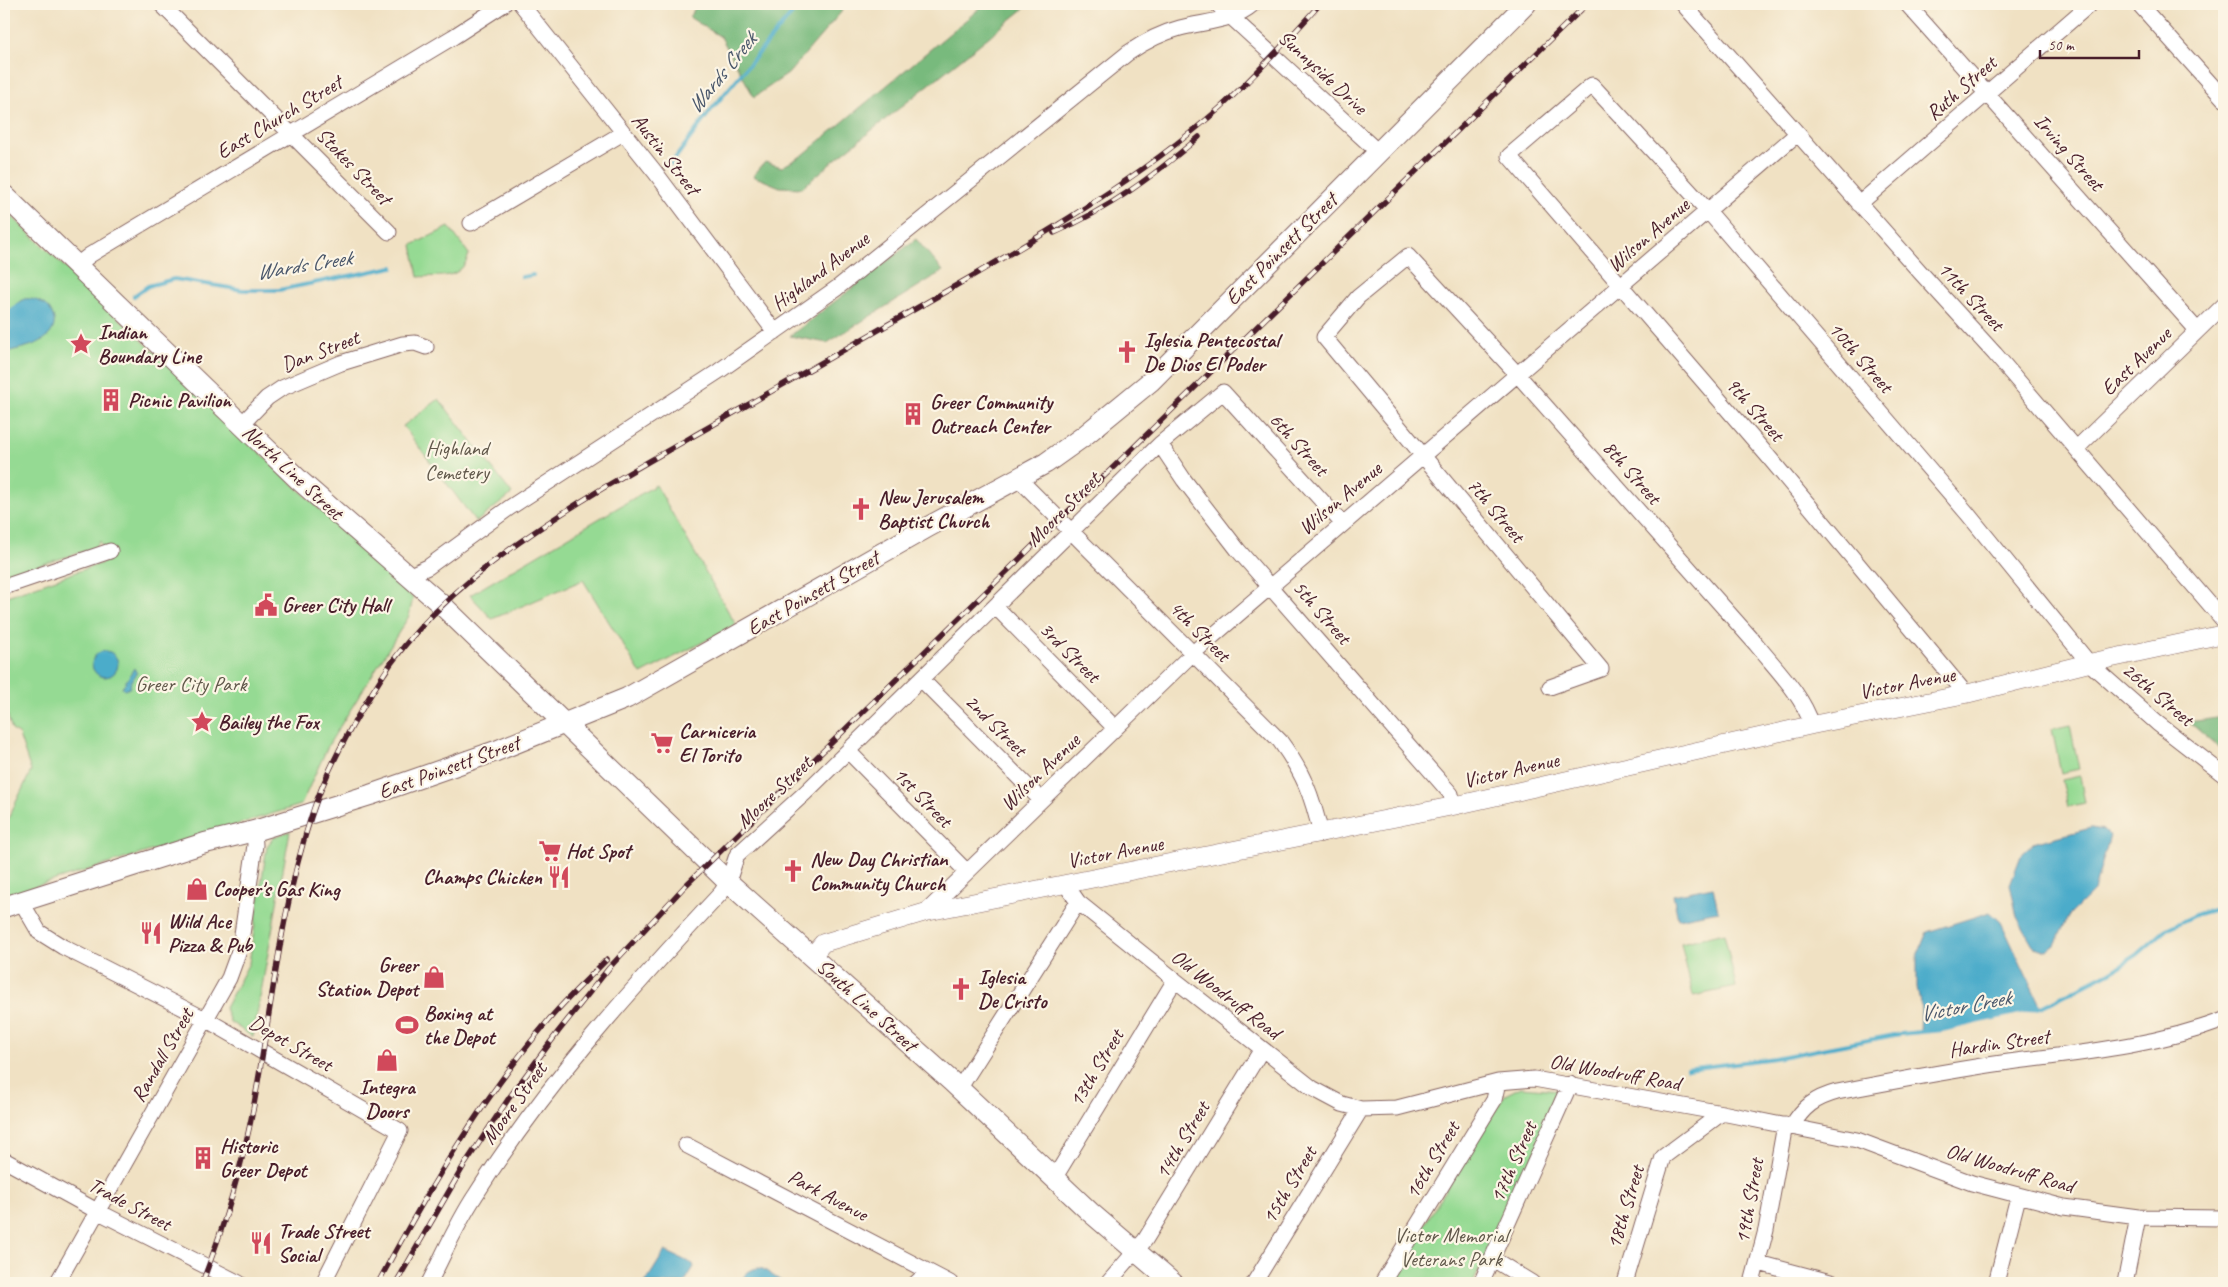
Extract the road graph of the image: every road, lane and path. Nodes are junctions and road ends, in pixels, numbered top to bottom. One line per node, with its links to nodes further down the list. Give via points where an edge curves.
1 (161, 4): 16 (street, Stokes Street)
2 (504, 4): 16 (street, East Church Street)
3 (521, 4): 15 (street, Austin Street)
4 (1217, 4): 11 (street, Sunnyside Drive)
5 (1253, 4): 11 (street, Highland Avenue)
6 (1526, 4): 18 (main road, East Poinsett Street)
7 (1683, 4): 17 (street, 11th Street)
8 (1907, 4): 13 (street, Irving Street)
9 (2090, 4): 13 (street, Ruth Street)
10 (2139, 4): 14 (street)
11 (1232, 17): 18 (street, Sunnyside Drive); 29 (street, Highland Avenue, via 1178,28 1128,53 837,288)
12 (1592, 85): 21 (street, 10th Street); 26 (street, 9th Street, via 1509,156)
13 (1988, 93): 20 (street, Ruth Street); 28 (street, Irving Street)
14 (2224, 99)
15 (623, 133): 22 (street); 29 (street, Austin Street)
16 (293, 134): 23 (street, Stokes Street); 25 (street, East Church Street)
17 (1798, 134): 20 (street, 11th Street); 21 (street, Wilson Avenue)
18 (1378, 152): 37 (main road, East Poinsett Street, via 1151,381 1084,436)
19 (4, 195): 25 (main road, North Line Street)
20 (1860, 204): 35 (street, 11th Street)
21 (1708, 210): 26 (street, Wilson Avenue); 48 (street, 10th Street, via 1967,513)
22 (471, 223)
23 (389, 232)
24 (1408, 256): 31 (street, 8th Street); 36 (street, 7th Street, via 1358,297 1324,337)
25 (76, 266): 33 (main road, North Line Street)
26 (1620, 286): 31 (street, Wilson Avenue); 51 (street, 9th Street)
27 (2224, 305): 28 (street, East Avenue)
28 (2197, 330): 35 (street, East Avenue)
29 (775, 332): 41 (street, Highland Avenue, via 509,508 428,568)
30 (426, 347): 33 (street, Dan Street, via 415,343 403,344 311,375 274,392)
31 (1518, 375): 36 (street, Wilson Avenue); 53 (street, 8th Street, via 1762,651 1809,714)
32 (1223, 392): 34 (street, Moore Street); 38 (street, 6th Street)
33 (241, 425): 41 (main road, North Line Street)
34 (1160, 444): 39 (street, Moore Street); 42 (street, 5th Street, via 1210,516)
35 (2077, 448): 45 (street, 11th Street)
36 (1423, 456): 38 (street, Wilson Avenue); 50 (street, 7th Street, via 1601,669)
37 (1018, 478): 39 (street, 4th Street); 52 (main road, East Poinsett Street, via 627,698)
38 (1343, 524): 42 (street, Wilson Avenue)
39 (1070, 532): 44 (street, Moore Street); 47 (street, 4th Street)
40 (110, 551): 43 (street)
41 (408, 576): 52 (main road, North Line Street, via 552,710)
42 (1271, 586): 47 (street, Wilson Avenue); 58 (street, 5th Street, via 1452,794)
43 (4, 587)
44 (995, 606): 49 (street, Moore Street); 54 (street, 3rd Street)
45 (2224, 621)
46 (2224, 634): 48 (street, Victor Avenue)
47 (1193, 653): 54 (street, Wilson Avenue); 60 (street, 4th Street, via 1265,724 1293,759 1313,798)
48 (2089, 663): 51 (street, Victor Avenue); 56 (street, 26th Street, via 2157,723)
49 (921, 679): 55 (street, Moore Street); 57 (street, 2nd Street)
50 (1550, 687)
51 (1966, 694): 53 (street, Victor Avenue)
52 (564, 725): 59 (main road, East Poinsett Street, via 424,777); 62 (main road, South Line Street)
53 (1812, 725): 58 (street, Victor Avenue)
54 (1115, 728): 57 (street, Wilson Avenue)
55 (848, 751): 61 (street, 1st Street); 62 (street, Moore Street, via 737,856)
56 (2224, 775)
57 (1041, 800): 61 (street, Wilson Avenue)
58 (1453, 806): 60 (street, Victor Avenue)
59 (254, 831): 65 (main road, East Poinsett Street, via 205,843); 69 (street, Randall Street, via 240,948)
60 (1321, 834): 63 (street, Victor Avenue)
61 (967, 872): 66 (street, Wilson Avenue)
62 (728, 882): 67 (main road, South Line Street); 92 (street, Moore Street, via 589,1039 519,1130 474,1197)
63 (1066, 884): 64 (street, Old Woodruff Road); 66 (street, Victor Avenue)
64 (1078, 902): 68 (street, Old Woodruff Road); 74 (street)
65 (12, 904): 69 (street, Depot Street, via 47,937)
66 (926, 912): 67 (street, Victor Avenue, via 823,943)
67 (812, 956): 74 (main road, South Line Street)
68 (1174, 980): 71 (street, Old Woodruff Road); 80 (street, 13th Street)
69 (207, 1020): 82 (street, Randall Street); 91 (street, Depot Street, via 400,1131)
70 (2224, 1020): 77 (street, Hardin Street, via 2106,1050 1952,1070 1837,1092 1810,1104)
71 (1262, 1049): 75 (street, Old Woodruff Road, via 1321,1094); 85 (street, 14th Street)
72 (1498, 1082): 73 (street, Old Woodruff Road, via 1534,1079); 75 (street, Old Woodruff Road, via 1411,1106); 98 (street, 16th Street, via 1494,1100)
73 (1570, 1084): 76 (street, Old Woodruff Road); 86 (street, 17th Street)
74 (959, 1089): 80 (main road, South Line Street)
75 (1361, 1109): 97 (street, 15th Street)
76 (1722, 1113): 77 (street, Old Woodruff Road); 101 (street, 18th Street, via 1663,1157)
77 (1788, 1126): 81 (street, Old Woodruff Road, via 1857,1140); 87 (street, 19th Street)
78 (686, 1145): 88 (street, Park Avenue)
79 (4, 1160): 82 (street, Trade Street)
80 (1054, 1177): 85 (main road, South Line Street)
81 (2018, 1197): 83 (street, Old Woodruff Road); 104 (street)
82 (97, 1211): 89 (street, Randall Street); 90 (street, Trade Street)
83 (2138, 1217): 84 (street, Old Woodruff Road); 105 (street)
84 (2224, 1218)
85 (1136, 1252): 95 (street, 14th Street); 96 (main road, South Line Street)
86 (1493, 1259): 99 (street, 17th Street); 100 (street)
87 (1759, 1263): 102 (street, 19th Street); 103 (street)
88 (928, 1272): 93 (street); 94 (street, Park Avenue)
89 (57, 1283)
90 (239, 1283)
91 (323, 1283)
92 (429, 1283)
93 (916, 1283)
94 (950, 1283)
95 (1108, 1283)
96 (1173, 1283)
97 (1254, 1283)
98 (1382, 1283)
99 (1481, 1283)
100 (1532, 1283)
101 (1625, 1283)
102 (1752, 1283)
103 (1834, 1283)
104 (1996, 1283)
105 (2125, 1283)

